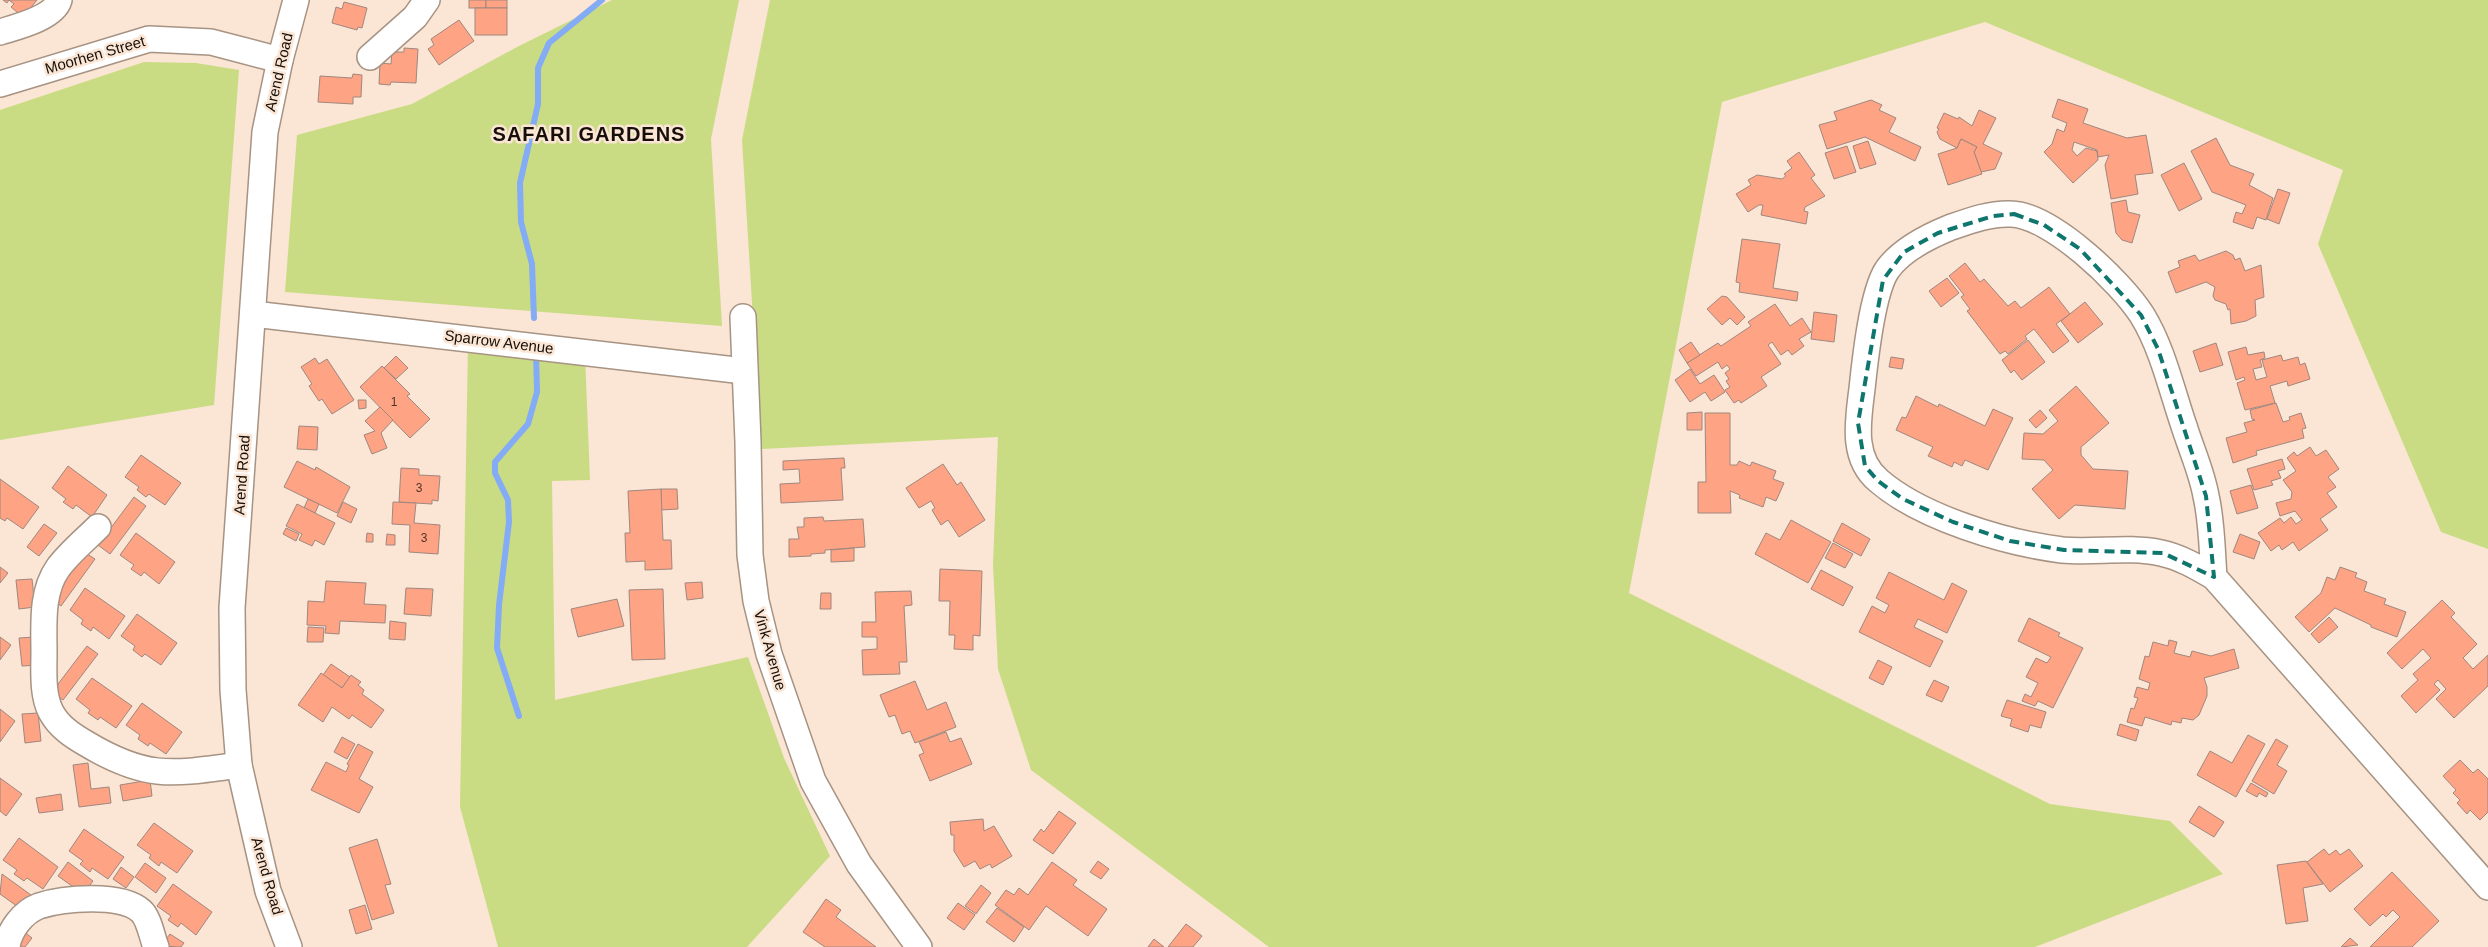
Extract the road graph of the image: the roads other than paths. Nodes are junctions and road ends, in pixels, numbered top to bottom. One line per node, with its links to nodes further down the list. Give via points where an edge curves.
1 (58, 0): 4 (street, via 57,5 41,18)
2 (296, 0): 6 (street, Arend Road)
3 (427, 0): 5 (street, via 415,18)
4 (0, 32)
5 (370, 57)
6 (280, 60): 7 (street, Moorhen Street, via 212,42 149,39); 8 (street, Arend Road, via 265,132)
7 (0, 84)
8 (253, 314): 10 (street, Sparrow Avenue); 13 (street, Arend Road, via 232,608)
9 (743, 318): 10 (street, Vink Avenue)
10 (744, 371): 18 (street, Vink Avenue, via 750,555 756,601 769,654 798,742 822,798 859,864)
11 (98, 527): 13 (street, via 58,568 44,607 43,680 50,711 66,732 108,757 147,771 184,773)
12 (2214, 577): 12 (street, via 2163,553 2064,550 2010,540 1952,522 1903,498 1878,481 1865,466 1860,449 1858,423 1863,374 1878,292 1887,270 1904,252 1938,232 1973,220 2014,214 2044,225 2080,249 2110,276 2141,315 2158,349 2206,496); 14 (street)
13 (239, 765): 17 (street, Arend Road, via 268,891)
14 (2488, 887)
15 (7, 947): 16 (street, via 25,914 38,906 96,899 128,903 143,912)
16 (156, 947)
17 (289, 947)
18 (919, 947)

